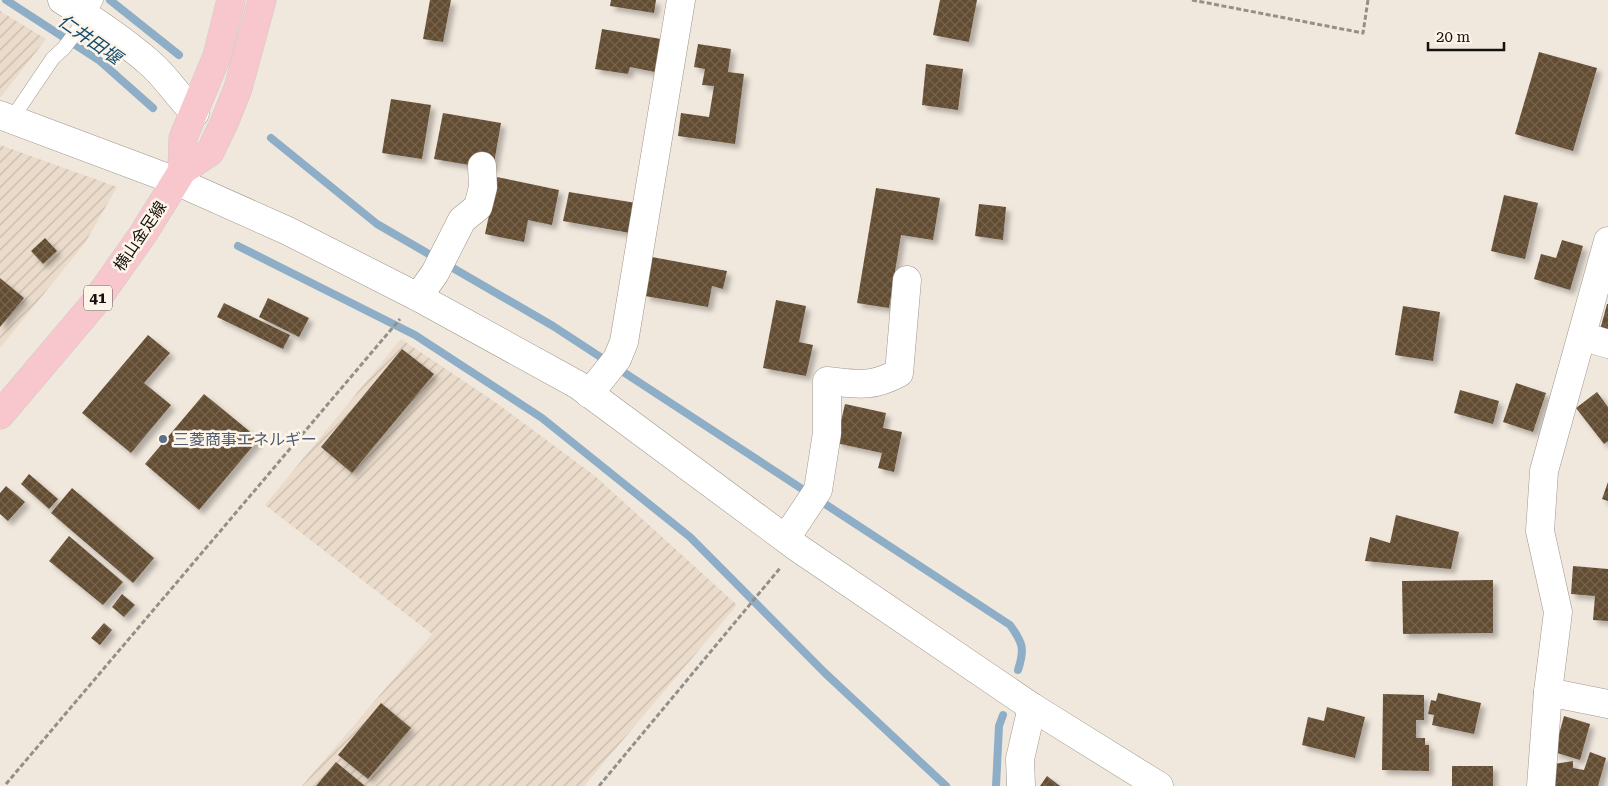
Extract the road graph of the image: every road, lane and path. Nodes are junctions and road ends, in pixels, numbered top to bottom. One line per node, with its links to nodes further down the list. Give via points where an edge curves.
1 (62, 0): 7 (street)
2 (231, 0): 8 (main road, via 218,56)
3 (681, 0): 17 (street, via 624,342)
4 (1192, 0): 5 (path, via 1363,33)
5 (1368, 0)
6 (257, 1): 11 (main road, 横山金足線 / 41, via 238,88 224,123 210,152)
7 (89, 12): 8 (street, via 152,65); 9 (lane, via 64,48)
8 (195, 113): 11 (main road, via 183,138)
9 (6, 117): 11 (street)
10 (482, 166): 14 (street, via 483,187 478,207 462,220)
11 (179, 176): 14 (street); 18 (main road, 横山金足線 / 41, via 93,305)
12 (1608, 241): 15 (street)
13 (907, 280): 19 (street, via 899,373 879,383 827,380 827,432 818,490)
14 (418, 298): 17 (street, via 578,385); 24 (path)
15 (1582, 336): 16 (street); 21 (street, via 1544,471 1540,531 1558,612)
16 (1608, 344)
17 (604, 376): 19 (street)
18 (0, 414)
19 (786, 538): 23 (street)
20 (761, 592): 25 (path)
21 (1548, 692): 22 (street); 28 (street)
22 (1608, 704)
23 (1032, 707): 26 (street, via 1020,759); 27 (street)
24 (6, 784)
25 (599, 786)
26 (1021, 786)
27 (1159, 786)
28 (1541, 786)

